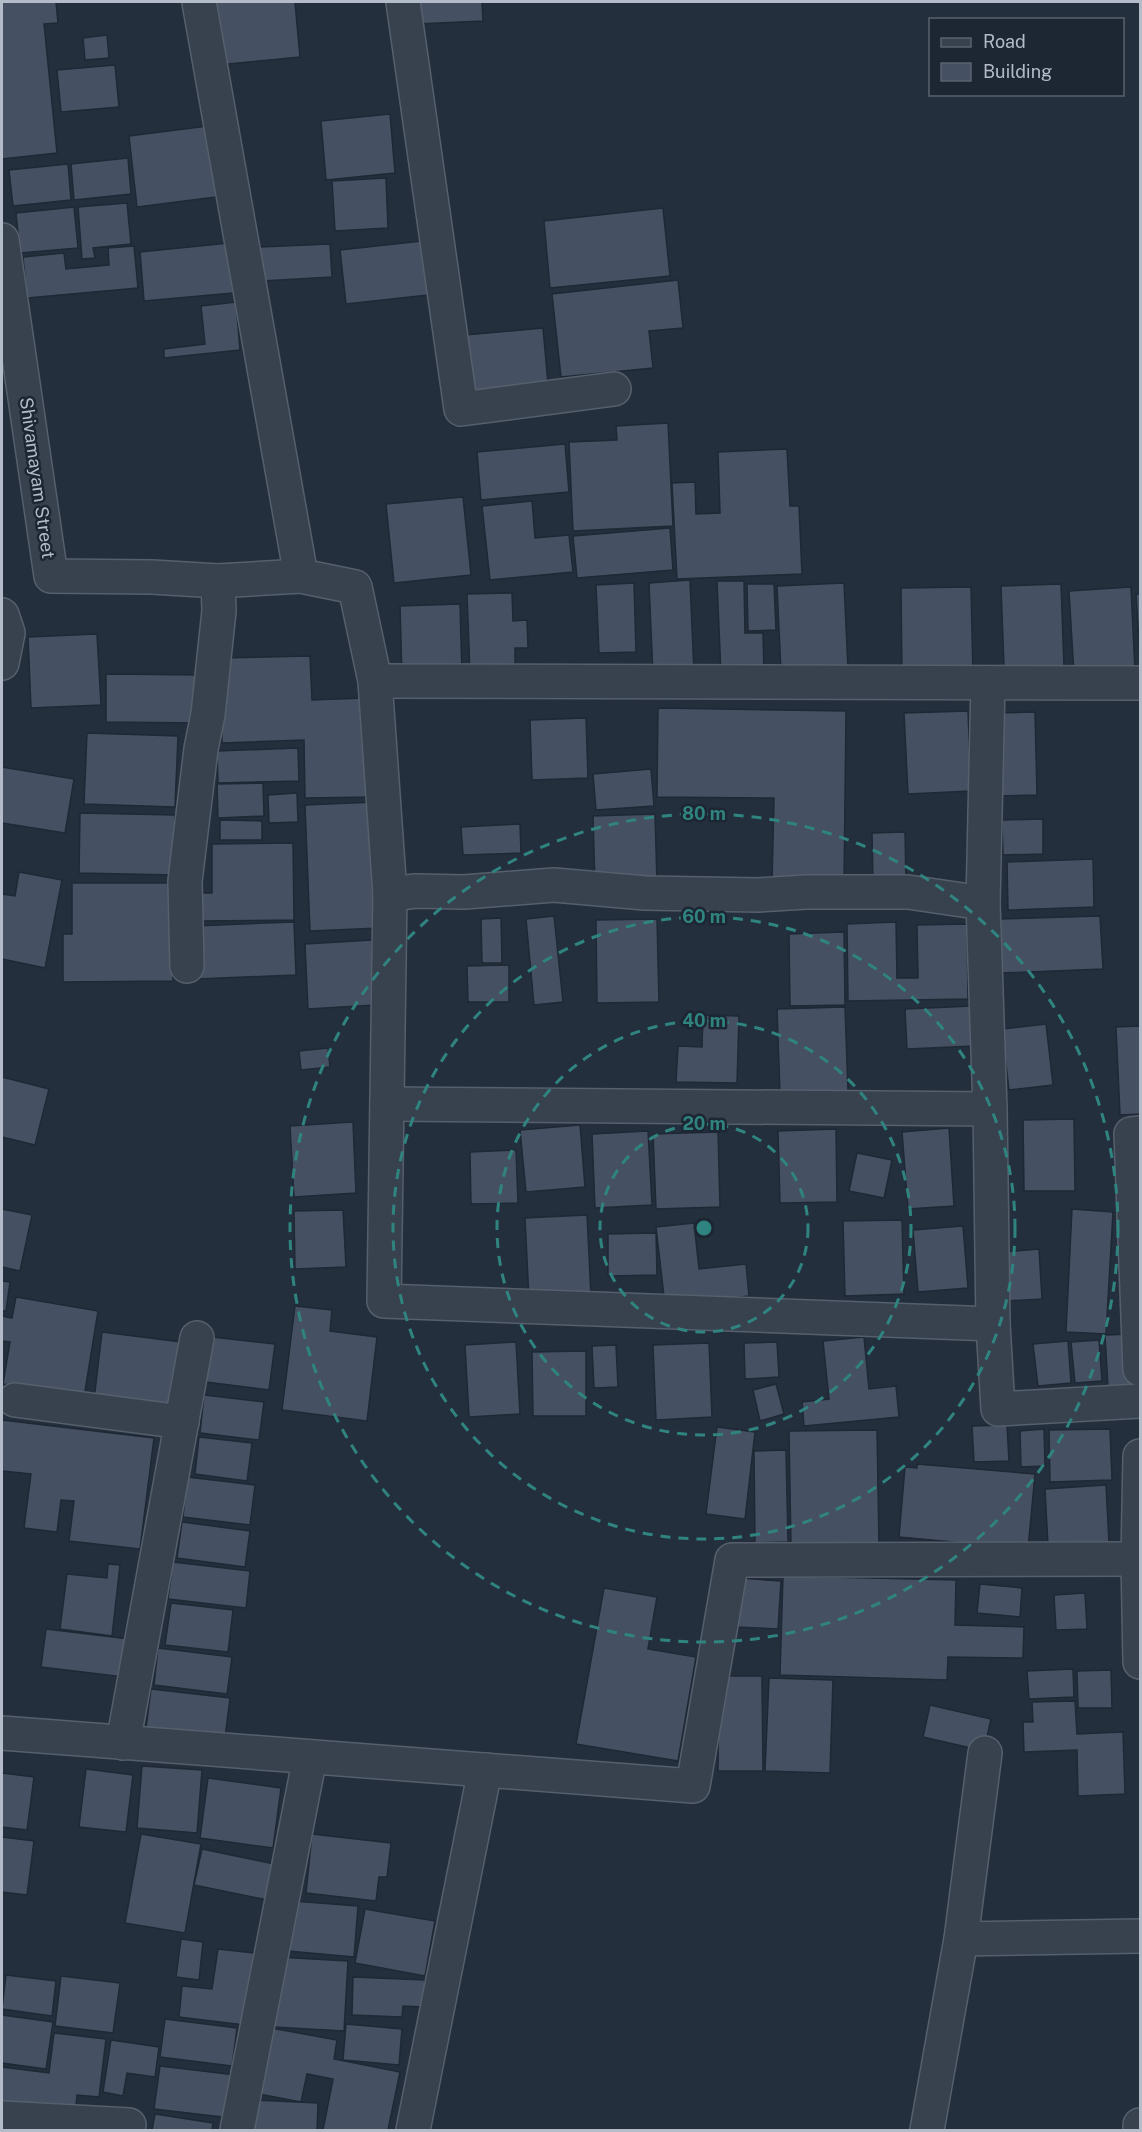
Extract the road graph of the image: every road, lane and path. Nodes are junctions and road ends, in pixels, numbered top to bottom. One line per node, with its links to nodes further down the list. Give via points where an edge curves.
1 (199, 2): 5 (street)
2 (403, 2): 4 (street, via 461,408)
3 (2, 240): 6 (street, Shivamayam Street, via 51,576)
4 (614, 389)
5 (301, 576): 6 (street, Shivamayam Street); 9 (street, Shivamayam Street, via 355,587)
6 (218, 580): 14 (street, via 219,611 208,714 185,881)
7 (2, 615): 8 (street, via 8,633)
8 (2, 663)
9 (375, 681): 11 (street); 12 (street)
10 (1140, 683): 11 (street)
11 (988, 684): 13 (street)
12 (390, 894): 13 (street, via 554,885 645,893 908,892); 15 (street)
13 (983, 903): 16 (street)
14 (187, 966)
15 (387, 1104): 16 (street); 18 (street, via 384,1300)
16 (990, 1109): 18 (street)
17 (1140, 1133): 20 (street, via 1131,1134)
18 (993, 1324): 22 (street, via 998,1409)
19 (197, 1338): 23 (street)
20 (1140, 1369)
21 (15, 1400): 23 (street)
22 (1140, 1401)
23 (182, 1422): 28 (street)
24 (1140, 1456): 25 (street)
25 (1139, 1559): 26 (street); 31 (street, via 732,1560 693,1786)
26 (1140, 1662)
27 (2, 1733): 28 (street)
28 (123, 1743): 30 (street)
29 (985, 1754): 33 (street)
30 (310, 1757): 31 (street); 37 (street)
31 (485, 1770): 38 (street)
32 (1140, 1936): 33 (street)
33 (960, 1940): 39 (street)
34 (2, 2118): 35 (street)
35 (129, 2125)
36 (1140, 2125): 40 (street)
37 (237, 2130)
38 (413, 2130)
39 (927, 2130)
40 (1140, 2130)

